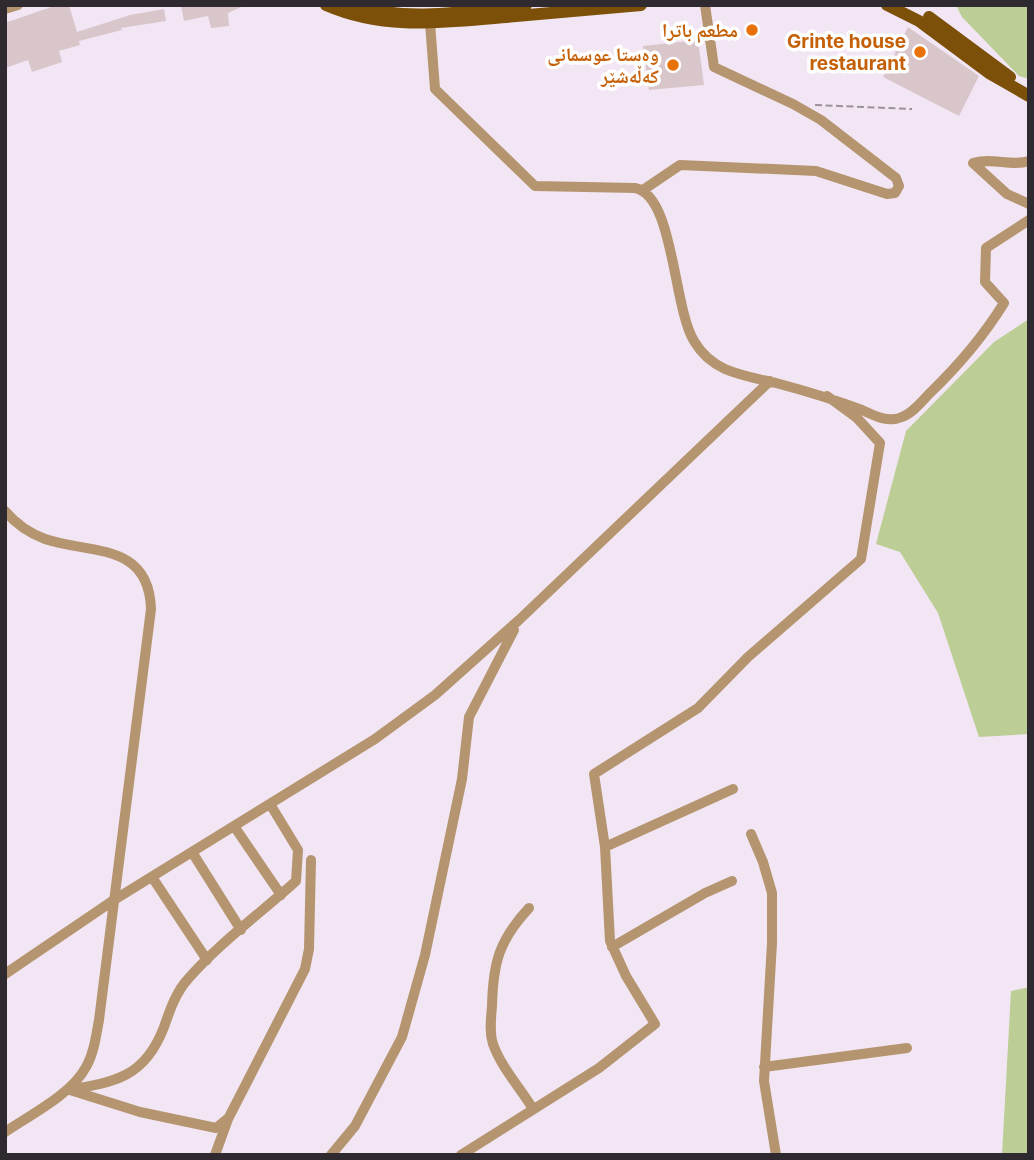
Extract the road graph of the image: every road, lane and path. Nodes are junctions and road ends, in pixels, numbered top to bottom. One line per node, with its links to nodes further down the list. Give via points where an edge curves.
1 (18, 5): 10 (street)
2 (326, 5): 11 (main road, via 374,21)
3 (352, 5): 9 (main road, via 391,14)
4 (526, 5): 9 (main road)
5 (641, 5): 11 (main road)
6 (705, 5): 14 (street, via 714,67)
7 (887, 5): 13 (main road, via 919,21 980,67)
8 (908, 5): 12 (main road)
9 (456, 8)
10 (5, 9)
11 (430, 23): 17 (street, via 435,89 535,186)
12 (1029, 87)
13 (1029, 96)
14 (793, 104): 15 (path); 17 (street, via 896,178 900,184 897,191 882,193 816,171 680,165)
15 (912, 108)
16 (1029, 161): 18 (street, via 973,163 1007,194)
17 (643, 190): 20 (street, via 659,212 668,238 680,304 692,338 717,365)
18 (1029, 204)
19 (1029, 220): 21 (street, via 986,248 985,282 1004,303 986,332 916,407 901,418 884,419)
20 (770, 382): 21 (street); 23 (street)
21 (827, 396): 28 (street, via 858,418 880,443 861,559 748,657 698,708 594,774)
22 (5, 511): 34 (street, via 37,536 125,559 140,572 149,592 149,629)
23 (519, 620): 25 (street, via 435,695 385,732); 49 (street, via 469,717 462,779 402,1037 363,1114)
24 (733, 789): 28 (street)
25 (270, 804): 26 (street); 33 (street, via 298,850 296,881)
26 (234, 826): 29 (street); 33 (street)
27 (751, 834): 41 (street, via 772,893)
28 (605, 847): 37 (street)
29 (192, 852): 31 (street); 36 (street)
30 (311, 860): 44 (street, via 306,969)
31 (152, 877): 34 (street); 38 (street)
32 (732, 881): 37 (street)
33 (281, 895): 36 (street)
34 (114, 900): 39 (street); 42 (street, via 96,1041 85,1069)
35 (529, 908): 43 (street, via 509,931 497,956 491,1033 497,1052)
36 (242, 930): 38 (street)
37 (612, 947): 43 (street, via 655,1024 599,1068)
38 (207, 960): 42 (street, via 183,985 142,1066 113,1079)
39 (5, 974)
40 (907, 1048): 41 (street)
41 (764, 1067): 51 (street)
42 (67, 1090): 45 (street); 46 (street)
43 (533, 1109): 50 (street)
44 (228, 1119): 45 (street, via 216,1128); 47 (street)
45 (204, 1128): 47 (street)
46 (5, 1132)
47 (223, 1133): 48 (street)
48 (215, 1155)
49 (331, 1155)
50 (461, 1155)
51 (776, 1155)

